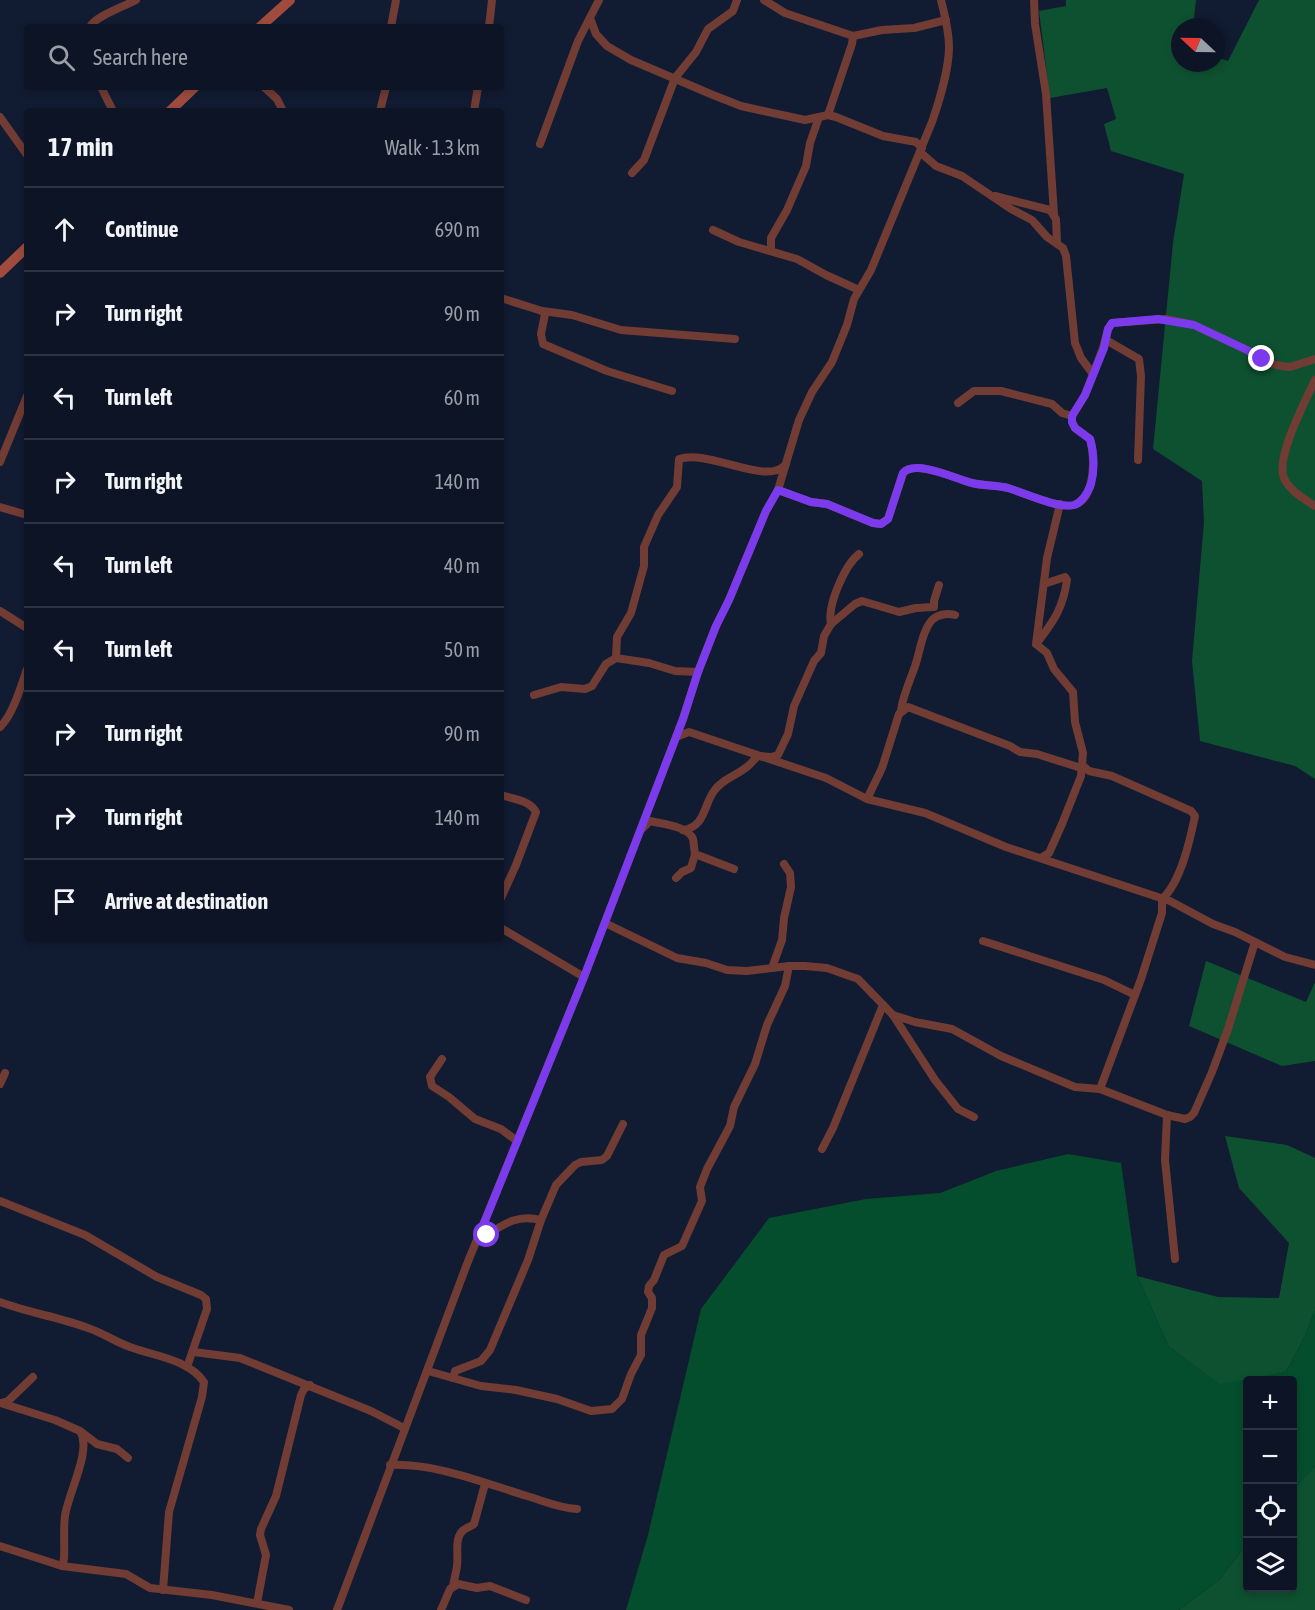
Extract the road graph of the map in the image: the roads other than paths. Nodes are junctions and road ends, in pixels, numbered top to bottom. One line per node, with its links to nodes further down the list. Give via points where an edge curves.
1 (136, 0): 12 (street)
2 (290, 0): 13 (street)
3 (396, 0): 14 (street)
4 (492, 0): 15 (street)
5 (599, 0): 10 (street)
6 (737, 0): 17 (street, via 733,11 708,29)
7 (764, 0): 16 (street, via 785,13)
8 (941, 0): 11 (street)
9 (1034, 0): 35 (street, via 1046,94)
10 (590, 18): 17 (street, via 596,34 607,46); 30 (street)
11 (946, 20): 16 (street); 31 (street, via 949,50 939,101)
12 (91, 24)
13 (263, 24)
14 (392, 24)
15 (489, 24)
16 (853, 36): 28 (street)
17 (675, 78): 28 (street, via 741,106 805,120); 33 (street, via 644,160)
18 (102, 90): 23 (street)
19 (192, 90): 24 (street)
20 (267, 90): 25 (street)
21 (385, 90): 26 (street)
22 (478, 90): 27 (street)
23 (112, 108)
24 (173, 108)
25 (282, 108)
26 (381, 108)
27 (474, 108)
28 (824, 116): 31 (street, via 883,136 916,142); 39 (street, via 787,210 771,238)
29 (0, 117): 32 (street)
30 (540, 144)
31 (921, 150): 34 (street, via 936,166 962,176); 41 (street)
32 (24, 151)
33 (632, 173)
34 (989, 195): 35 (street, via 1034,204); 37 (street, via 1032,220)
35 (1054, 214): 37 (street)
36 (713, 230): 39 (street)
37 (1057, 242): 47 (street, via 1066,256 1075,343)
38 (24, 250): 40 (street)
39 (771, 250): 41 (street)
40 (0, 273)
41 (859, 291): 57 (street, via 832,362 799,420)
42 (504, 299): 43 (street)
43 (542, 311): 44 (street, via 572,315 621,330); 51 (street, via 543,344 607,371)
44 (735, 339)
45 (1106, 340): 46 (street, via 1112,323 1166,319 1194,325 1272,364 1290,367); 48 (street); 55 (street, via 1139,359)
46 (1315, 359)
47 (1087, 364): 48 (street); 49 (street)
48 (1097, 364): 49 (street)
49 (1093, 374): 54 (street)
50 (1315, 380): 60 (street, via 1286,445 1282,476 1290,488)
51 (672, 391)
52 (24, 403): 56 (street)
53 (958, 403): 54 (street, via 974,391 1001,391 1052,404)
54 (1072, 416): 59 (street, via 1075,428 1090,439 1092,478 1079,503)
55 (1138, 460)
56 (0, 462)
57 (786, 464): 58 (street); 73 (street, via 775,472 693,457 680,459 677,487 658,515 644,547 644,566 631,613 616,637)
58 (778, 490): 59 (street, via 881,524 888,519 903,473 916,468); 74 (street)
59 (1060, 504): 64 (street)
60 (1315, 506)
61 (0, 507): 62 (street)
62 (24, 514)
63 (859, 554): 70 (street, via 851,560 835,596 830,609)
64 (1044, 584): 72 (street); 72 (street, via 1065,577 1067,580 1061,607)
65 (939, 585): 66 (street)
66 (934, 608): 69 (street); 70 (street, via 899,612 862,601)
67 (0, 610): 71 (street)
68 (955, 615): 69 (street, via 944,614)
69 (932, 621): 77 (street, via 923,637)
70 (831, 624): 82 (street, via 822,652 794,706 784,746 778,755)
71 (24, 626)
72 (1036, 644): 83 (street, via 1047,653 1054,669 1073,692)
73 (616, 658): 74 (street); 76 (street, via 606,664 592,686 561,687)
74 (698, 672): 78 (street)
75 (24, 677): 79 (street)
76 (534, 695)
77 (901, 710): 83 (street, via 912,707 1020,752); 85 (street)
78 (683, 719): 80 (street); 81 (street)
79 (0, 726)
80 (689, 732): 81 (street); 82 (street)
81 (676, 736): 87 (street)
82 (758, 756): 85 (street, via 826,778); 86 (street, via 714,791 702,820)
83 (1083, 770): 89 (street, via 1052,848); 94 (street, via 1112,776 1194,813 1185,856)
84 (504, 796): 93 (street, via 528,803 536,812)
85 (867, 799): 89 (street, via 925,813 1006,848)
86 (683, 830): 87 (street, via 650,821); 88 (street, via 693,839)
87 (637, 838): 95 (street)
88 (695, 854): 91 (street); 92 (street, via 691,868)
89 (1041, 858): 94 (street)
90 (784, 864): 101 (street, via 790,873 791,887 782,940)
91 (734, 869)
92 (676, 878)
93 (504, 891)
94 (1167, 898): 98 (street, via 1212,924); 103 (street)
95 (605, 923): 101 (street, via 677,957 727,970); 102 (street)
96 (504, 930): 102 (street)
97 (983, 941): 103 (street, via 1104,980)
98 (1255, 942): 100 (street); 110 (street, via 1228,1029 1194,1113 1185,1119)
99 (789, 966): 101 (street); 104 (street, via 827,968 846,974 858,979); 124 (street, via 785,986 734,1107 730,1126 707,1169 700,1188 702,1201 682,1246 664,1255 649,1286 652,1308 641,1335 640,1355 622,1399 612,1409 591,1411 557,1399)
100 (1315, 966)
101 (772, 968)
102 (584, 977): 113 (street)
103 (1135, 995): 109 (street)
104 (883, 1005): 105 (street); 114 (street)
105 (893, 1015): 109 (street, via 952,1029 1001,1056 1075,1087); 111 (street, via 942,1090 961,1112)
106 (442, 1059): 113 (street, via 430,1077 432,1086 474,1119 501,1129)
107 (5, 1073): 108 (street)
108 (0, 1084)
109 (1100, 1089): 110 (street)
110 (1167, 1115): 118 (street, via 1165,1161)
111 (974, 1117)
112 (623, 1124): 116 (street, via 607,1156 574,1165 556,1185)
113 (517, 1142): 117 (street)
114 (822, 1149)
115 (0, 1201): 120 (street, via 85,1235 158,1277 201,1295 206,1299 207,1309)
116 (541, 1220): 117 (street, via 510,1220 487,1235); 124 (street, via 490,1350 481,1361 455,1371)
117 (480, 1233): 122 (street)
118 (1175, 1259)
119 (0, 1302): 121 (street, via 89,1328 131,1348)
120 (194, 1352): 121 (street); 125 (street, via 240,1358)
121 (187, 1367): 136 (street, via 201,1377 204,1386 169,1512)
122 (428, 1371): 124 (street); 127 (street)
123 (33, 1377): 126 (street)
124 (453, 1378)
125 (310, 1385): 127 (street); 138 (street, via 301,1395 276,1496 261,1529 266,1555)
126 (0, 1404): 128 (street)
127 (404, 1428): 130 (street)
128 (80, 1431): 129 (street); 134 (street, via 84,1438 65,1515)
129 (128, 1458)
130 (390, 1465): 131 (street, via 411,1465); 140 (street)
131 (485, 1484): 132 (street); 135 (street, via 474,1524 463,1530 455,1550 458,1558)
132 (577, 1509)
133 (0, 1546): 134 (street)
134 (62, 1566): 136 (street, via 126,1574 150,1588)
135 (453, 1586): 137 (street, via 490,1586); 141 (street)
136 (163, 1590): 138 (street)
137 (526, 1600)
138 (257, 1603): 139 (street)
139 (289, 1610)
140 (337, 1610)
141 (441, 1610)

